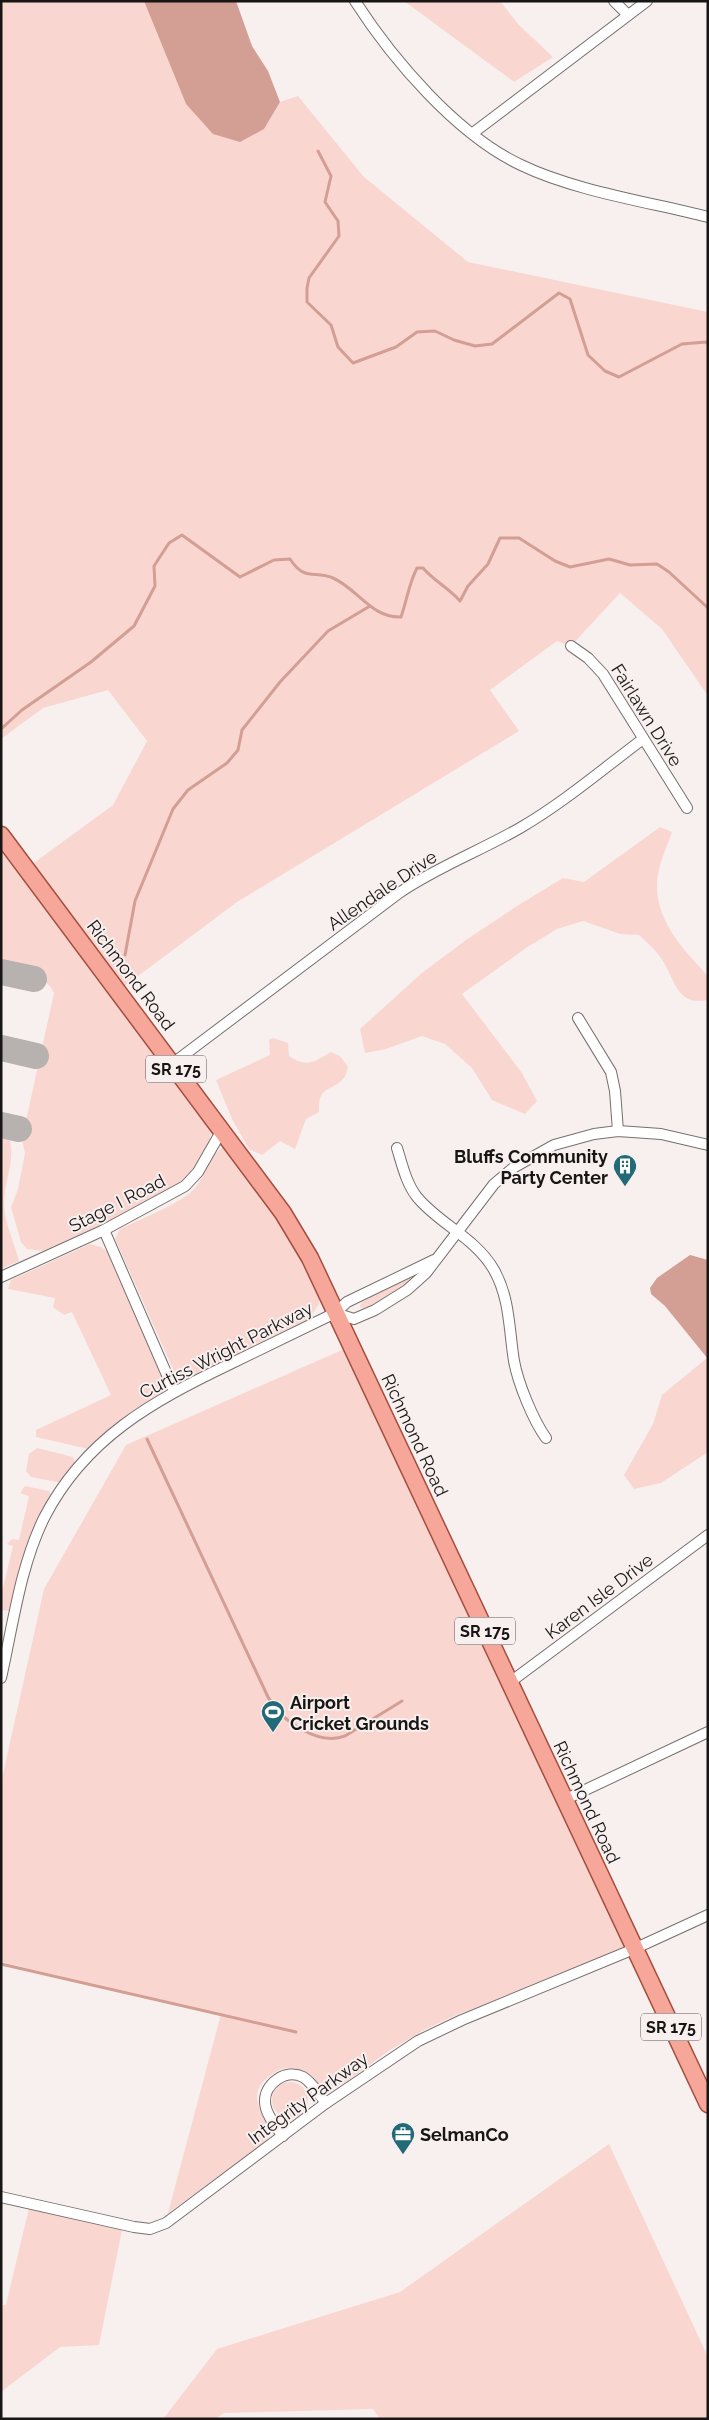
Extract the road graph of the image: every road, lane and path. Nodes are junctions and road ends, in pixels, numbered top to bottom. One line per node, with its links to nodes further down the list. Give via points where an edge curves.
1 (355, 1): 5 (street, via 386,47 410,75)
2 (614, 1): 4 (street)
3 (647, 1): 4 (street)
4 (628, 15): 5 (street)
5 (472, 133): 6 (street, via 503,155 547,176)
6 (708, 217)
7 (571, 646): 8 (street, Fairlawn Drive, via 603,674)
8 (643, 739): 9 (street, Fairlawn Drive); 12 (street, Allendale Drive, via 535,818 405,888)
9 (687, 808)
10 (1, 835): 12 (main road, Richmond Road / SR 175)
11 (578, 1018): 14 (street, via 611,1072)
12 (172, 1064): 13 (main road, Richmond Road / SR 175)
13 (222, 1130): 17 (street, Stage I Road, via 198,1172 185,1186); 21 (main road, Richmond Road / SR 175, via 296,1233)
14 (618, 1131): 15 (street, via 661,1134); 18 (street, via 575,1138 525,1161 494,1184)
15 (708, 1145)
16 (397, 1148): 18 (street, via 414,1192)
17 (104, 1230): 20 (street, Stage I Road); 22 (street)
18 (457, 1231): 19 (street); 23 (street, via 486,1259 499,1279 509,1315 516,1371)
19 (434, 1260): 21 (street, Curtiss Wright Parkway, via 347,1302); 21 (street, via 407,1290 375,1310 354,1319)
20 (1, 1276)
21 (335, 1313): 22 (street, Curtiss Wright Parkway); 26 (main road, Richmond Road / SR 175)
22 (174, 1391): 25 (street, Curtiss Wright Parkway, via 110,1434 87,1456 61,1489 44,1518 24,1571)
23 (546, 1438)
24 (708, 1535): 26 (street, Karen Isle Drive)
25 (1, 1678)
26 (510, 1683): 28 (main road, Richmond Road / SR 175)
27 (708, 1732): 28 (street)
28 (564, 1800): 30 (main road, Richmond Road / SR 175)
29 (708, 1915): 30 (street, Integrity Parkway)
30 (634, 1950): 31 (street, Integrity Parkway, via 418,2041); 32 (main road, Richmond Road / SR 175)
31 (326, 2103): 33 (street, Integrity Parkway); 33 (street, via 304,2078 294,2074 273,2082 266,2091 264,2104)
32 (708, 2104)
33 (283, 2136): 34 (street, Integrity Parkway, via 166,2223 150,2229)
34 (1, 2197)

